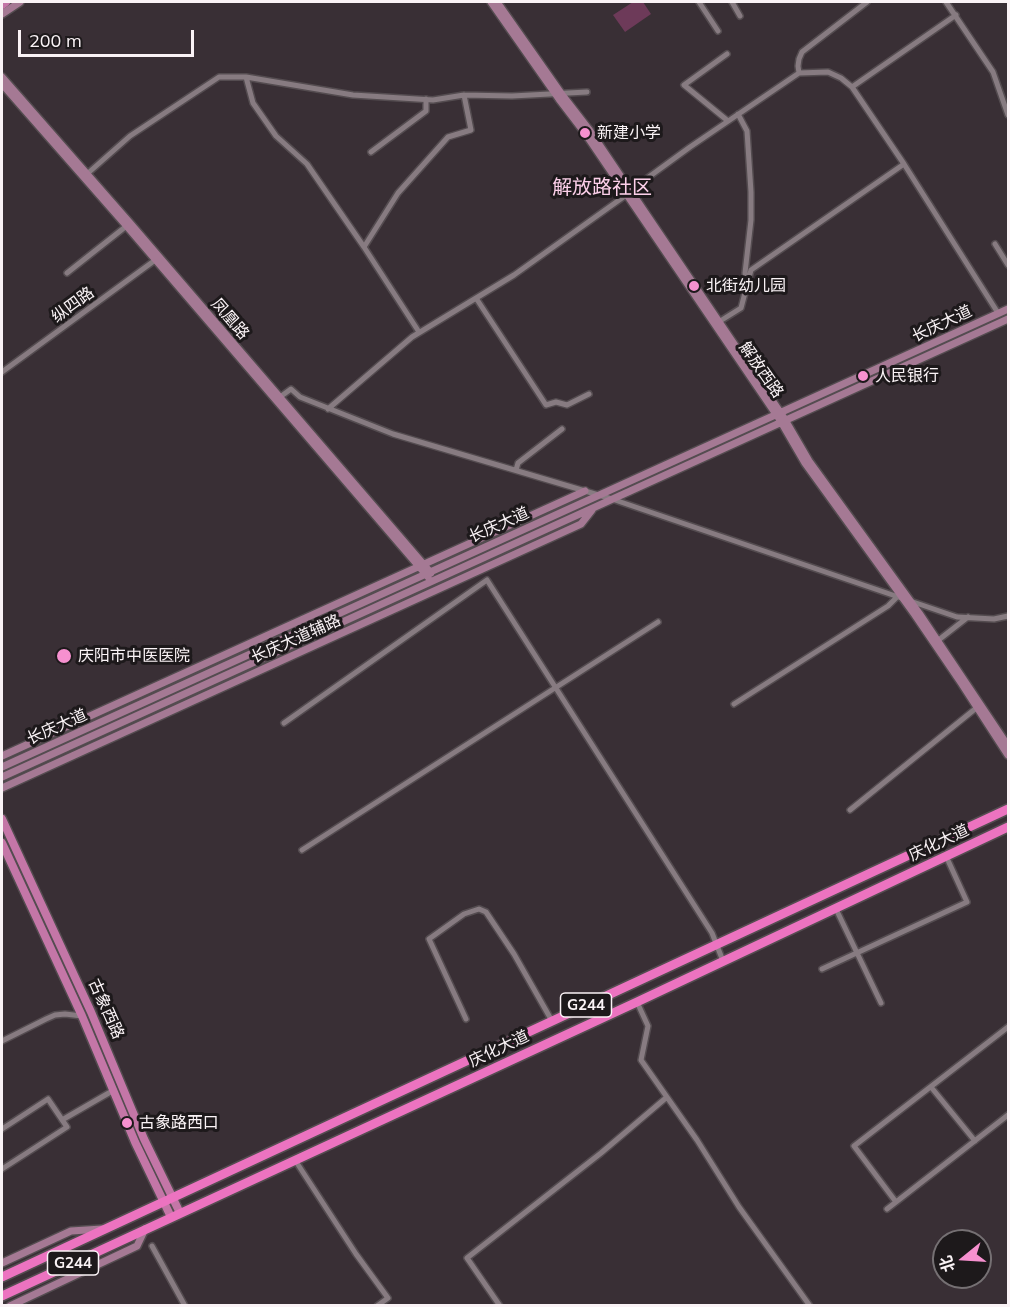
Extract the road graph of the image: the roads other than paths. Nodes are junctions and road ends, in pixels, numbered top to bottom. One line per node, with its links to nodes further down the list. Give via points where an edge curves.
1 (6, 2): 9 (main road)
2 (20, 2): 10 (street)
3 (491, 2): 21 (street, 解放西路)
4 (497, 2): 21 (street, 解放西路)
5 (732, 2): 12 (street)
6 (867, 2): 15 (street, via 802,52)
7 (946, 2): 11 (street)
8 (702, 3): 13 (street)
9 (2, 5)
10 (2, 14)
11 (956, 15): 19 (street); 25 (street, via 993,72)
12 (740, 16)
13 (718, 31)
14 (727, 54): 26 (street, via 684,85)
15 (799, 73): 19 (street, via 828,72); 24 (street)
16 (2, 76): 29 (street, 凤凰路)
17 (246, 77): 23 (street, via 352,95); 29 (street, via 219,77 130,136); 33 (street, via 253,103 276,136 307,164)
18 (2, 84): 31 (street, 凤凰路)
19 (852, 87): 28 (street)
20 (588, 92): 21 (street)
21 (559, 94): 22 (street); 30 (street, 解放西路, via 590,131)
22 (464, 95): 23 (street); 33 (street, via 471,130 448,137 398,193)
23 (426, 99): 27 (street, via 426,111)
24 (738, 114): 26 (street); 37 (street, via 747,131 751,192)
25 (1008, 115)
26 (728, 121): 30 (street)
27 (371, 152)
28 (904, 164): 37 (street, via 751,270); 40 (street)
29 (87, 174): 31 (street, 凤凰路)
30 (628, 193): 38 (street, via 514,275); 42 (street, 解放西路)
31 (128, 224): 34 (street, 凤凰路); 36 (street)
32 (995, 244): 35 (street)
33 (364, 247): 43 (street)
34 (156, 257): 44 (street, 纵四路); 46 (street, 凤凰路); 56 (street, 凤凰路)
35 (1008, 265)
36 (67, 273)
37 (747, 287): 42 (street, via 741,308)
38 (476, 297): 43 (street); 45 (street, via 546,405 567,405)
39 (1008, 309): 40 (street, 长庆大道)
40 (998, 314): 48 (street, 长庆大道)
41 (1008, 320): 49 (street, 长庆大道)
42 (716, 324): 48 (street, 解放西路)
43 (419, 332): 47 (street)
44 (2, 370)
45 (589, 394)
46 (280, 397): 47 (street, via 291,389); 56 (street, 凤凰路)
47 (328, 409): 51 (street, via 393,434)
48 (778, 414): 49 (street, 解放西路); 53 (street, 长庆大道)
49 (784, 422): 54 (street, 长庆大道); 59 (street, 解放西路, via 811,473); 60 (street, 解放西路)
50 (562, 429): 51 (street, via 518,463)
51 (516, 470): 52 (street)
52 (585, 491): 53 (street); 56 (street, 长庆大道辅路)
53 (598, 495): 54 (street); 57 (street, 长庆大道)
54 (612, 499): 55 (street, 长庆大道); 59 (street)
55 (595, 507): 58 (street, 长庆大道); 74 (street, 长庆大道辅路, via 580,524)
56 (421, 566): 57 (street, 凤凰路); 71 (street, 长庆大道辅路)
57 (428, 573): 58 (street, 凤凰路); 72 (street, 长庆大道)
58 (434, 580): 73 (street, 长庆大道)
59 (900, 597): 60 (street); 64 (street, 解放西路); 66 (street)
60 (910, 600): 62 (street, via 957,617); 64 (street, 解放西路)
61 (1008, 616): 62 (street)
62 (968, 617): 64 (street)
63 (658, 622): 65 (street)
64 (936, 641): 67 (street, 解放西路)
65 (555, 688): 68 (street, via 487,580); 80 (street); 83 (street)
66 (734, 704)
67 (979, 705): 69 (street, 解放西路); 70 (street, 解放西路); 76 (street)
68 (284, 723)
69 (1008, 746)
70 (1008, 755)
71 (2, 756)
72 (2, 767)
73 (2, 777)
74 (2, 788)
75 (1008, 809): 83 (highway, 庆化大道 / G244)
76 (850, 810)
77 (2, 819): 103 (main road, 古象西路, via 91,1012)
78 (1008, 827): 81 (highway, 庆化大道 / G244)
79 (2, 843): 89 (main road, 古象西路)
80 (302, 850)
81 (946, 856): 82 (highway, 庆化大道 / G244); 84 (street, via 967,902)
82 (837, 909): 84 (street); 85 (highway, 庆化大道 / G244)
83 (716, 944): 85 (street); 91 (highway, 庆化大道 / G244)
84 (858, 952): 86 (street); 88 (street)
85 (723, 961): 87 (highway, 庆化大道 / G244)
86 (822, 969)
87 (637, 1002): 96 (street, via 648,1026 641,1060); 101 (highway, 庆化大道 / G244)
88 (881, 1003)
89 (82, 1016): 93 (street, via 55,1015); 95 (main road, 古象西路)
90 (466, 1019): 91 (street, via 429,939 464,914 479,909 486,912 514,954)
91 (552, 1021): 103 (highway, 庆化大道 / G244)
92 (1008, 1027): 94 (street)
93 (2, 1041)
94 (931, 1087): 100 (street); 104 (street, via 854,1146)
95 (114, 1090): 98 (street); 103 (main road, 古象西路, via 135,1142)
96 (667, 1097): 116 (street, via 467,1258); 117 (street)
97 (1008, 1115): 100 (street)
98 (62, 1120): 99 (street, via 48,1099); 102 (street, via 67,1127)
99 (2, 1129)
100 (975, 1141): 104 (street)
101 (295, 1160): 106 (highway, 庆化大道 / G244); 115 (street, via 388,1298)
102 (2, 1169)
103 (168, 1200): 106 (main road, 古象西路); 107 (highway, 庆化大道 / G244)
104 (896, 1202): 105 (street)
105 (887, 1209)
106 (175, 1215): 108 (highway, 庆化大道 / G244)
107 (105, 1229): 110 (street, via 71,1231); 111 (highway, 庆化大道 / G244)
108 (145, 1229): 112 (highway, 庆化大道 / G244); 113 (street, via 137,1246)
109 (152, 1246): 114 (street)
110 (2, 1263)
111 (2, 1277)
112 (2, 1296)
113 (10, 1305)
114 (185, 1305)
115 (377, 1305)
116 (500, 1305)
117 (810, 1305)

